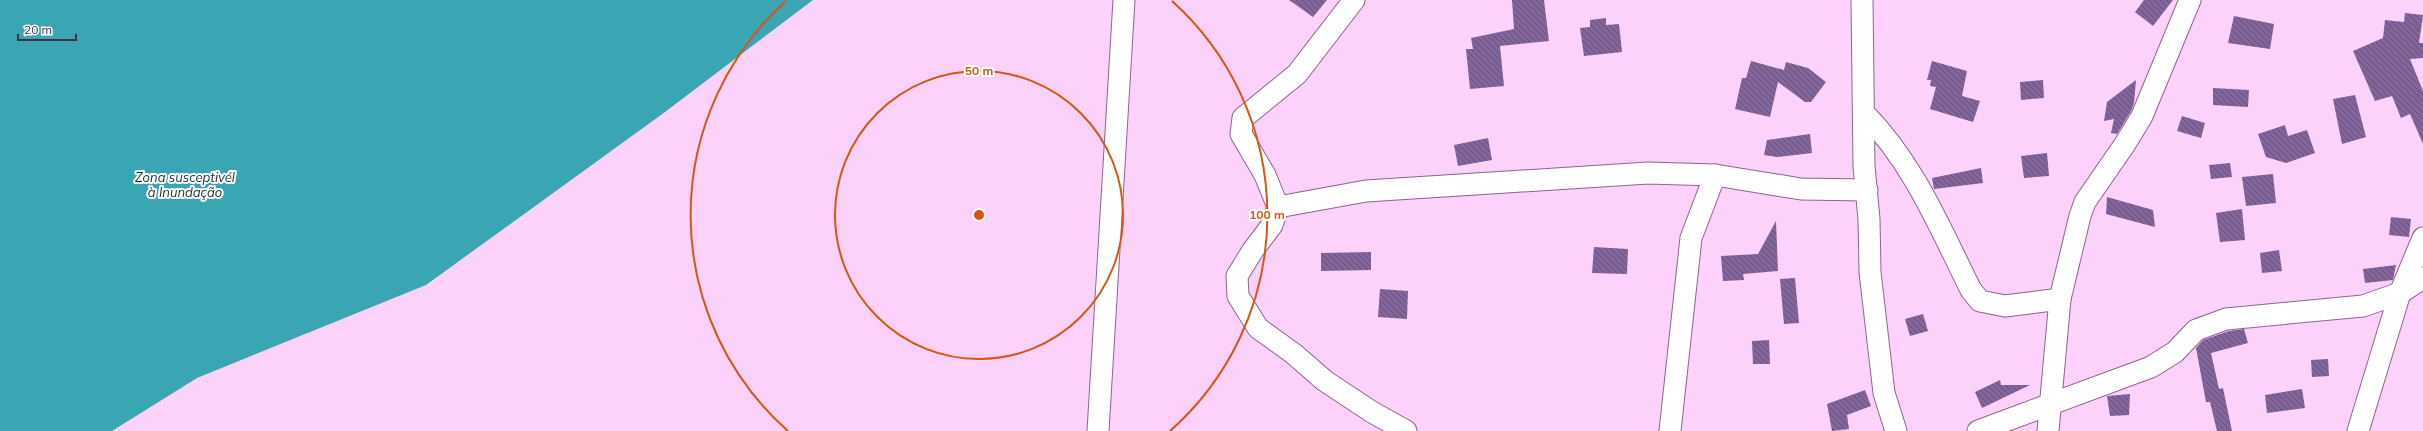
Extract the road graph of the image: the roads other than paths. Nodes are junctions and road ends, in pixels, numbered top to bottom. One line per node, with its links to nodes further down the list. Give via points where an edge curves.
1 (1124, 0): 14 (street)
2 (1354, 0): 8 (street, via 1297,74 1243,118 1241,134 1265,175)
3 (1862, 0): 5 (street)
4 (2190, 0): 12 (street, via 2142,116 2085,202)
5 (1865, 114): 7 (street, via 1864,166); 12 (street, via 1899,153 1921,189 1971,290 1980,302 2005,306)
6 (1715, 175): 7 (street, via 1801,189); 8 (street, via 1648,173 1366,191); 16 (street, via 1691,238)
7 (1867, 190): 17 (street, via 1870,272 1884,393)
8 (1278, 207): 15 (street, via 1272,225 1237,276 1238,296 1258,328 1325,381)
9 (2423, 238): 11 (street)
10 (2423, 278): 11 (street)
11 (2400, 293): 13 (street, via 2363,306 2226,319 2196,330 2175,352 2151,367); 20 (street)
12 (2060, 299): 13 (street)
13 (2051, 405): 18 (street); 19 (street)
14 (1098, 431)
15 (1406, 431)
16 (1670, 431)
17 (1896, 431)
18 (1978, 431)
19 (2048, 431)
20 (2358, 431)

